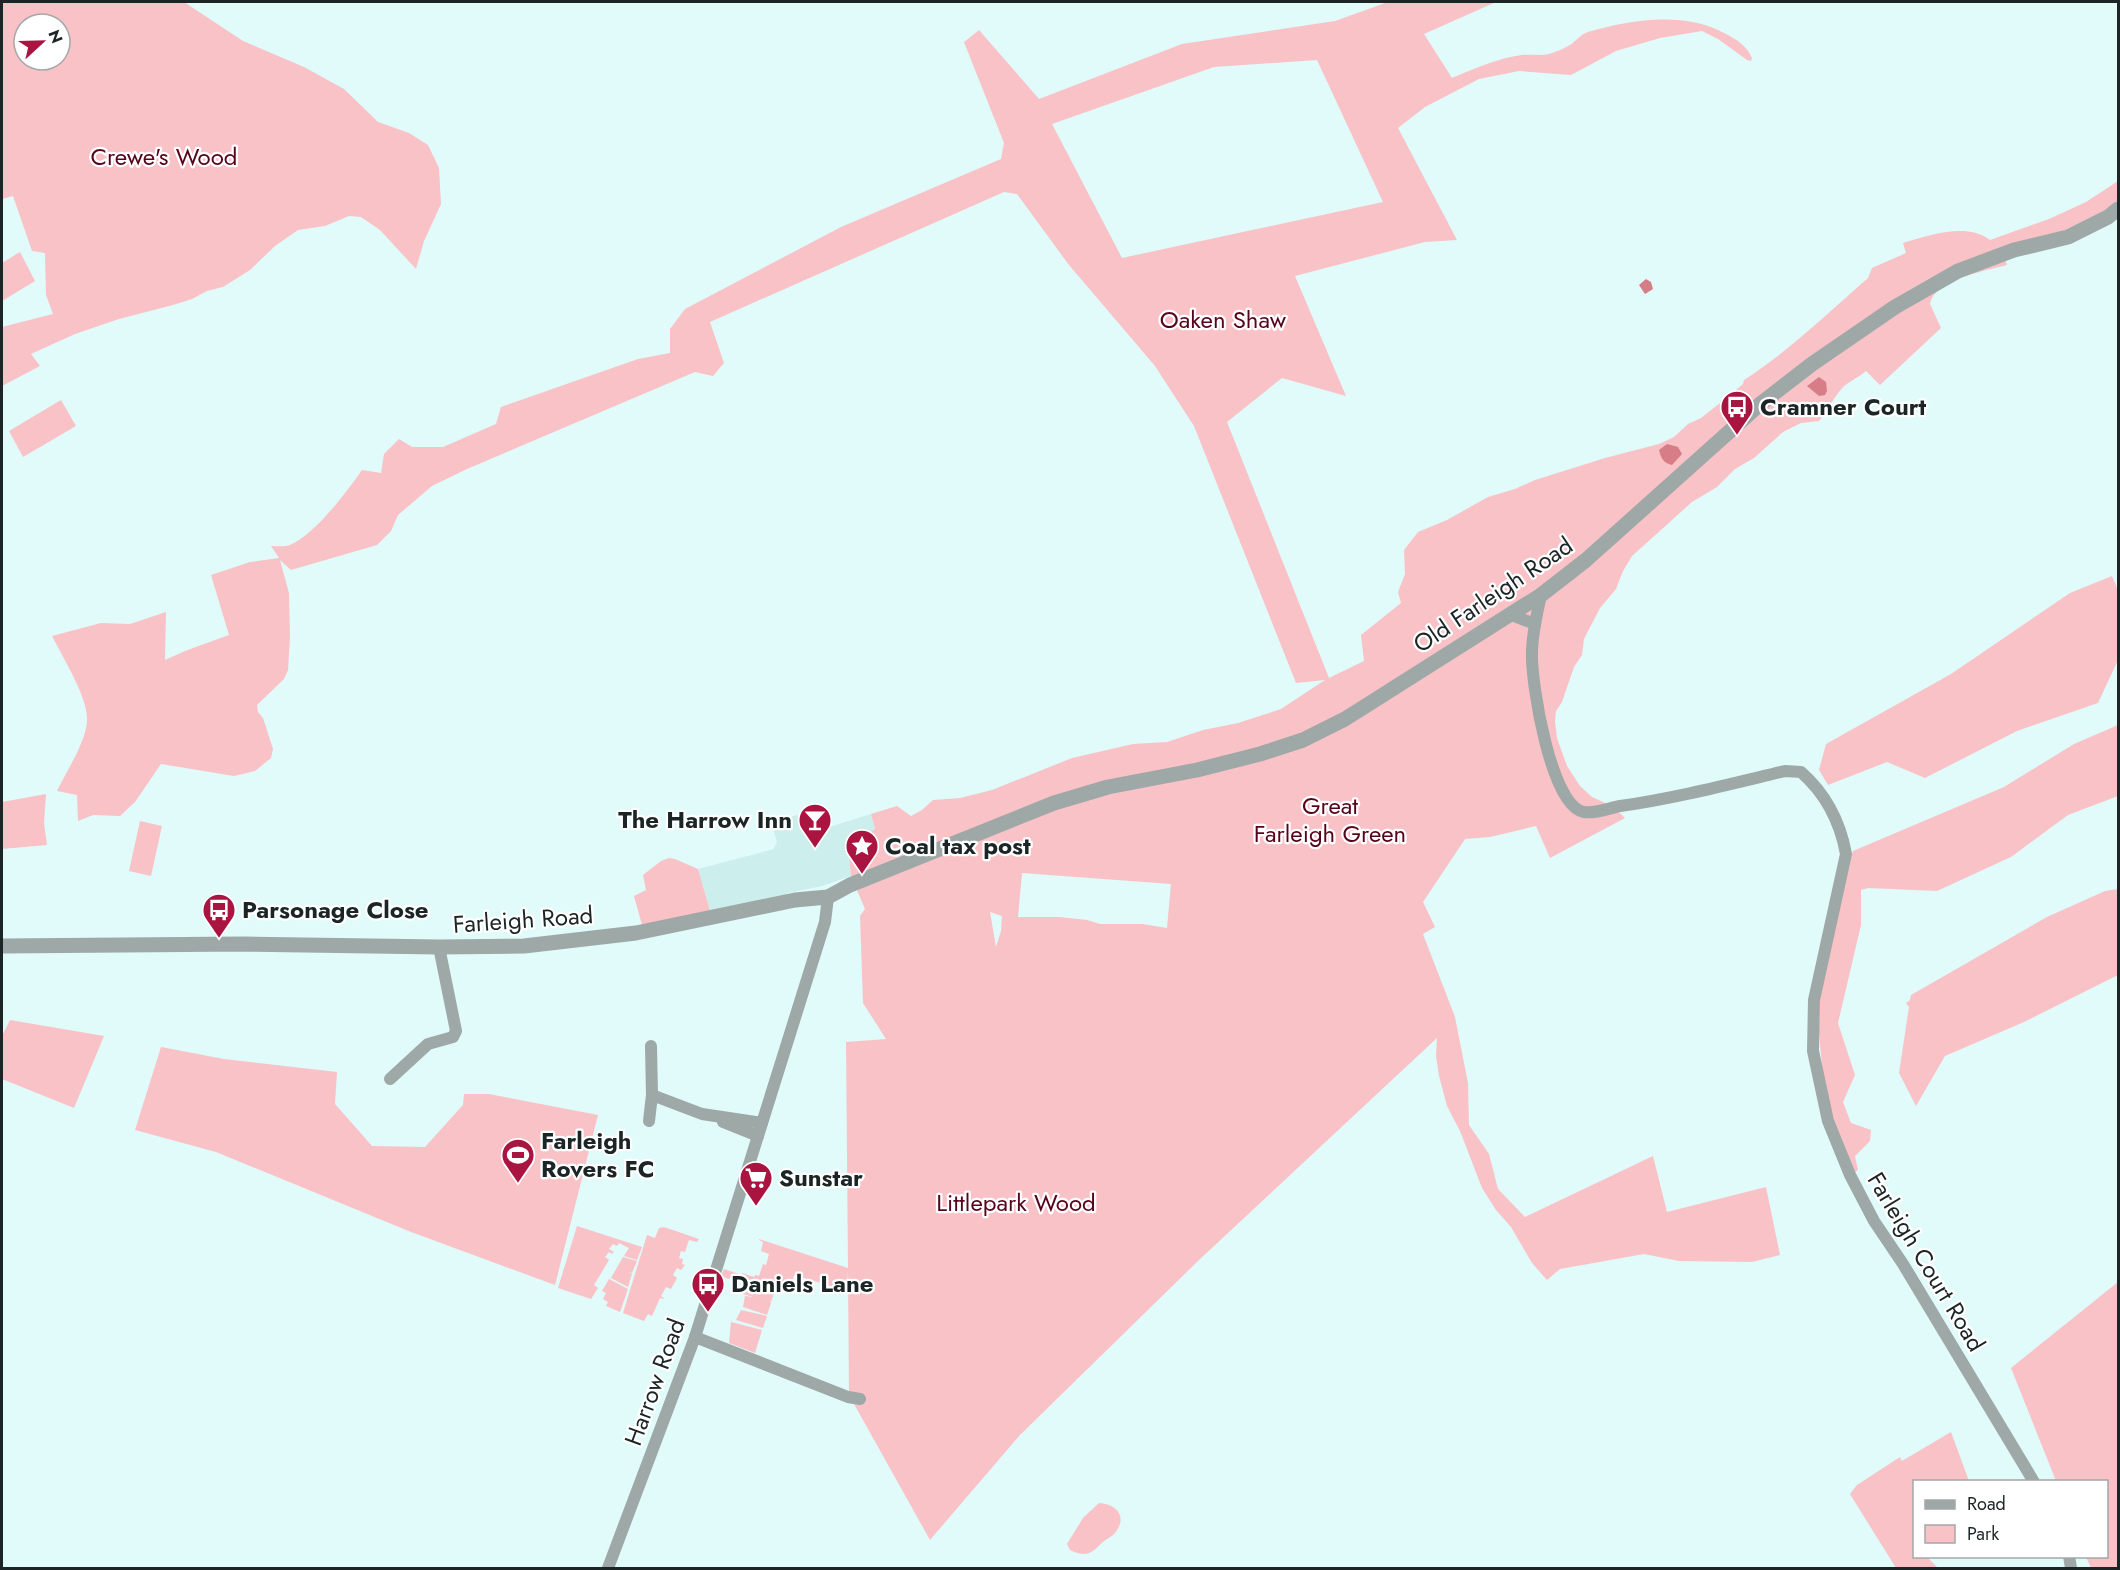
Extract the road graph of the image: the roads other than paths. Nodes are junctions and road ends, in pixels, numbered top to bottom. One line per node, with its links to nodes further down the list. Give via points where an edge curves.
1 (2118, 209): 2 (street, Old Farleigh Road, via 2068,237 2014,250 1958,271 1895,307 1759,405 1586,560)
2 (1541, 595): 3 (street, Old Farleigh Road); 4 (street, Farleigh Court Road)
3 (1511, 615): 4 (street); 5 (street, Old Farleigh Road, via 1345,719 1302,740 1197,770 1108,787 1054,803)
4 (1534, 624): 17 (street, Farleigh Court Road, via 1533,680 1545,746 1572,806 1582,812 1593,812 1785,771 1801,772 1829,806 1842,831 1846,854 1814,1000 1813,1050 1828,1120 1874,1221)
5 (828, 897): 7 (street, Farleigh Road, via 601,938 524,946); 13 (street, Harrow Road, via 825,922)
6 (2, 946): 7 (street, Farleigh Road)
7 (440, 947): 9 (street, via 456,1031 453,1037 428,1044)
8 (651, 1046): 10 (street)
9 (390, 1079)
10 (652, 1095): 11 (street); 12 (street)
11 (702, 1114): 13 (street); 14 (street)
12 (649, 1121)
13 (762, 1123): 14 (street, Harrow Road)
14 (758, 1136): 15 (street, Harrow Road)
15 (695, 1337): 16 (street); 18 (street, Harrow Road)
16 (860, 1399)
17 (2033, 1480)
18 (608, 1569)

